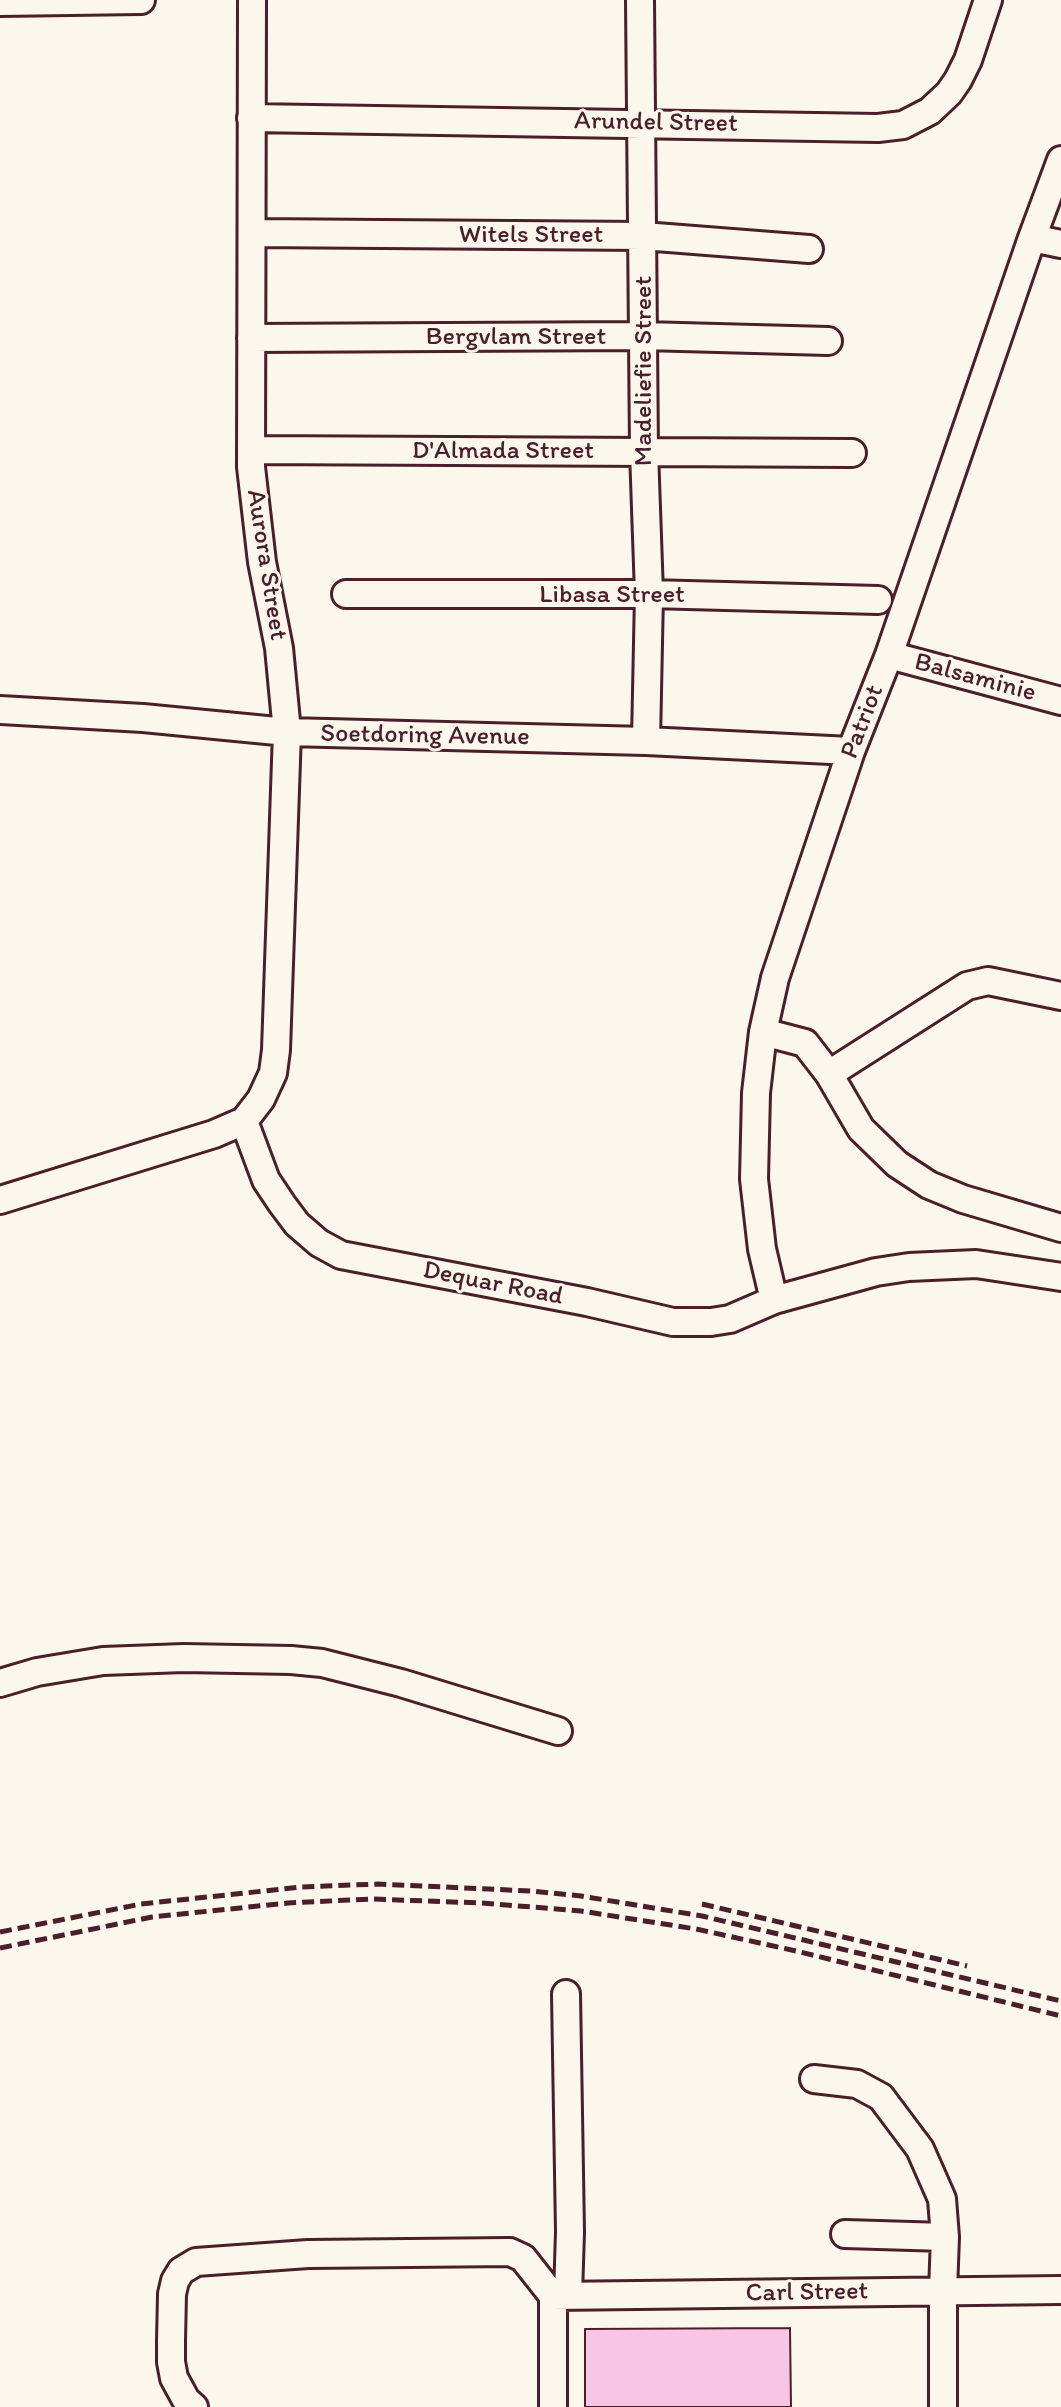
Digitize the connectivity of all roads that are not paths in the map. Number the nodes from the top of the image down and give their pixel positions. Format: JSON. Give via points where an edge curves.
{"nodes":[{"id":1,"x":141,"y":0,"type":"edge"},
{"id":2,"x":252,"y":0,"type":"edge"},
{"id":3,"x":640,"y":0,"type":"edge"},
{"id":4,"x":988,"y":0,"type":"edge"},
{"id":5,"x":0,"y":2,"type":"edge"},
{"id":6,"x":251,"y":118,"type":"junction"},
{"id":7,"x":642,"y":123,"type":"junction"},
{"id":8,"x":1061,"y":160,"type":"edge"},
{"id":9,"x":253,"y":233,"type":"junction"},
{"id":10,"x":643,"y":236,"type":"junction"},
{"id":11,"x":1032,"y":238,"type":"junction"},
{"id":12,"x":1061,"y":244,"type":"edge"},
{"id":13,"x":809,"y":249,"type":"dead end"},
{"id":14,"x":644,"y":336,"type":"junction"},
{"id":15,"x":251,"y":338,"type":"junction"},
{"id":16,"x":828,"y":341,"type":"dead end"},
{"id":17,"x":251,"y":450,"type":"junction"},
{"id":18,"x":644,"y":451,"type":"junction"},
{"id":19,"x":852,"y":453,"type":"dead end"},
{"id":20,"x":346,"y":594,"type":"dead end"},
{"id":21,"x":649,"y":594,"type":"junction"},
{"id":22,"x":878,"y":600,"type":"dead end"},
{"id":23,"x":889,"y":655,"type":"junction"},
{"id":24,"x":1061,"y":701,"type":"edge"},
{"id":25,"x":0,"y":710,"type":"edge"},
{"id":26,"x":287,"y":732,"type":"junction"},
{"id":27,"x":646,"y":741,"type":"junction"},
{"id":28,"x":851,"y":751,"type":"junction"},
{"id":29,"x":1061,"y":996,"type":"edge"},
{"id":30,"x":763,"y":1032,"type":"junction"},
{"id":31,"x":829,"y":1074,"type":"junction"},
{"id":32,"x":244,"y":1121,"type":"junction"},
{"id":33,"x":0,"y":1200,"type":"edge"},
{"id":34,"x":1061,"y":1228,"type":"edge"},
{"id":35,"x":1061,"y":1277,"type":"edge"},
{"id":36,"x":774,"y":1300,"type":"junction"},
{"id":37,"x":0,"y":1683,"type":"edge"},
{"id":38,"x":558,"y":1731,"type":"dead end"},
{"id":39,"x":566,"y":1994,"type":"dead end"},
{"id":40,"x":814,"y":2079,"type":"dead end"},
{"id":41,"x":845,"y":2234,"type":"dead end"},
{"id":42,"x":945,"y":2237,"type":"junction"},
{"id":43,"x":1061,"y":2290,"type":"edge"},
{"id":44,"x":943,"y":2291,"type":"junction"},
{"id":45,"x":561,"y":2296,"type":"junction"},
{"id":46,"x":194,"y":2407,"type":"edge"},
{"id":47,"x":553,"y":2407,"type":"edge"},
{"id":48,"x":943,"y":2407,"type":"edge"}],
"edges":[{"from":1,"to":5,"type":"street"},
{"from":2,"to":6,"type":"street","name":"Aurora Street"},
{"from":3,"to":7,"type":"street","name":"Madeliefie Street"},
{"from":4,"to":7,"type":"street","name":"Arundel Street","via":[[958,80],[930,111],[903,125]]},
{"from":6,"to":7,"type":"street","name":"Arundel Street"},
{"from":6,"to":9,"type":"street","name":"Aurora Street"},
{"from":7,"to":10,"type":"street","name":"Madeliefie Street"},
{"from":8,"to":11,"type":"street","name":"Patriot"},
{"from":9,"to":10,"type":"street","name":"Witels Street"},
{"from":9,"to":15,"type":"street","name":"Aurora Street"},
{"from":10,"to":13,"type":"street","name":"Witels Street"},
{"from":10,"to":14,"type":"street","name":"Madeliefie Street"},
{"from":11,"to":12,"type":"street"},
{"from":11,"to":23,"type":"street","name":"Patriot"},
{"from":14,"to":15,"type":"street","name":"Bergvlam Street"},
{"from":14,"to":16,"type":"street","name":"Bergvlam Street"},
{"from":14,"to":18,"type":"street","name":"Madeliefie Street"},
{"from":15,"to":17,"type":"street","name":"Aurora Street"},
{"from":17,"to":18,"type":"street","name":"D'Almada Street"},
{"from":17,"to":26,"type":"street","name":"Aurora Street"},
{"from":18,"to":19,"type":"street","name":"D'Almada Street"},
{"from":18,"to":21,"type":"street","name":"Madeliefie Street"},
{"from":20,"to":21,"type":"street","name":"Libasa Street"},
{"from":21,"to":22,"type":"street","name":"Libasa Street"},
{"from":21,"to":27,"type":"street","name":"Madeliefie Street"},
{"from":23,"to":24,"type":"street","name":"Balsaminie"},
{"from":23,"to":28,"type":"street","name":"Patriot"},
{"from":25,"to":26,"type":"street","name":"Soetdoring Avenue"},
{"from":26,"to":27,"type":"street","name":"Soetdoring Avenue"},
{"from":26,"to":32,"type":"street","name":"Aurora Street","via":[[276,1050],[269,1084]]},
{"from":27,"to":28,"type":"street","name":"Soetdoring Avenue"},
{"from":28,"to":30,"type":"street","name":"Patriot","via":[[775,978]]},
{"from":29,"to":31,"type":"street","via":[[988,981],[967,986]]},
{"from":30,"to":31,"type":"street","via":[[805,1043]]},
{"from":30,"to":36,"type":"street","name":"Patriot","via":[[754,1179]]},
{"from":31,"to":34,"type":"street","via":[[861,1129],[897,1164],[963,1199]]},
{"from":32,"to":33,"type":"street"},
{"from":32,"to":36,"type":"street","name":"Dequar Road","via":[[266,1180],[282,1204],[297,1224],[341,1255],[673,1322],[730,1319]]},
{"from":35,"to":36,"type":"street","name":"Dequar Road","via":[[976,1264],[909,1267]]},
{"from":37,"to":38,"type":"street","via":[[103,1661],[291,1660],[369,1674]]},
{"from":39,"to":45,"type":"street","via":[[570,2232]]},
{"from":40,"to":42,"type":"street","via":[[857,2084],[881,2097],[920,2149],[942,2199]]},
{"from":41,"to":42,"type":"street"},
{"from":42,"to":44,"type":"street"},
{"from":43,"to":44,"type":"street","name":"Carl Street"},
{"from":44,"to":45,"type":"street","name":"Carl Street"},
{"from":44,"to":48,"type":"street"},
{"from":45,"to":46,"type":"street","via":[[510,2252],[308,2254],[196,2262],[175,2281],[171,2341],[174,2378]]},
{"from":45,"to":47,"type":"street"}]}
